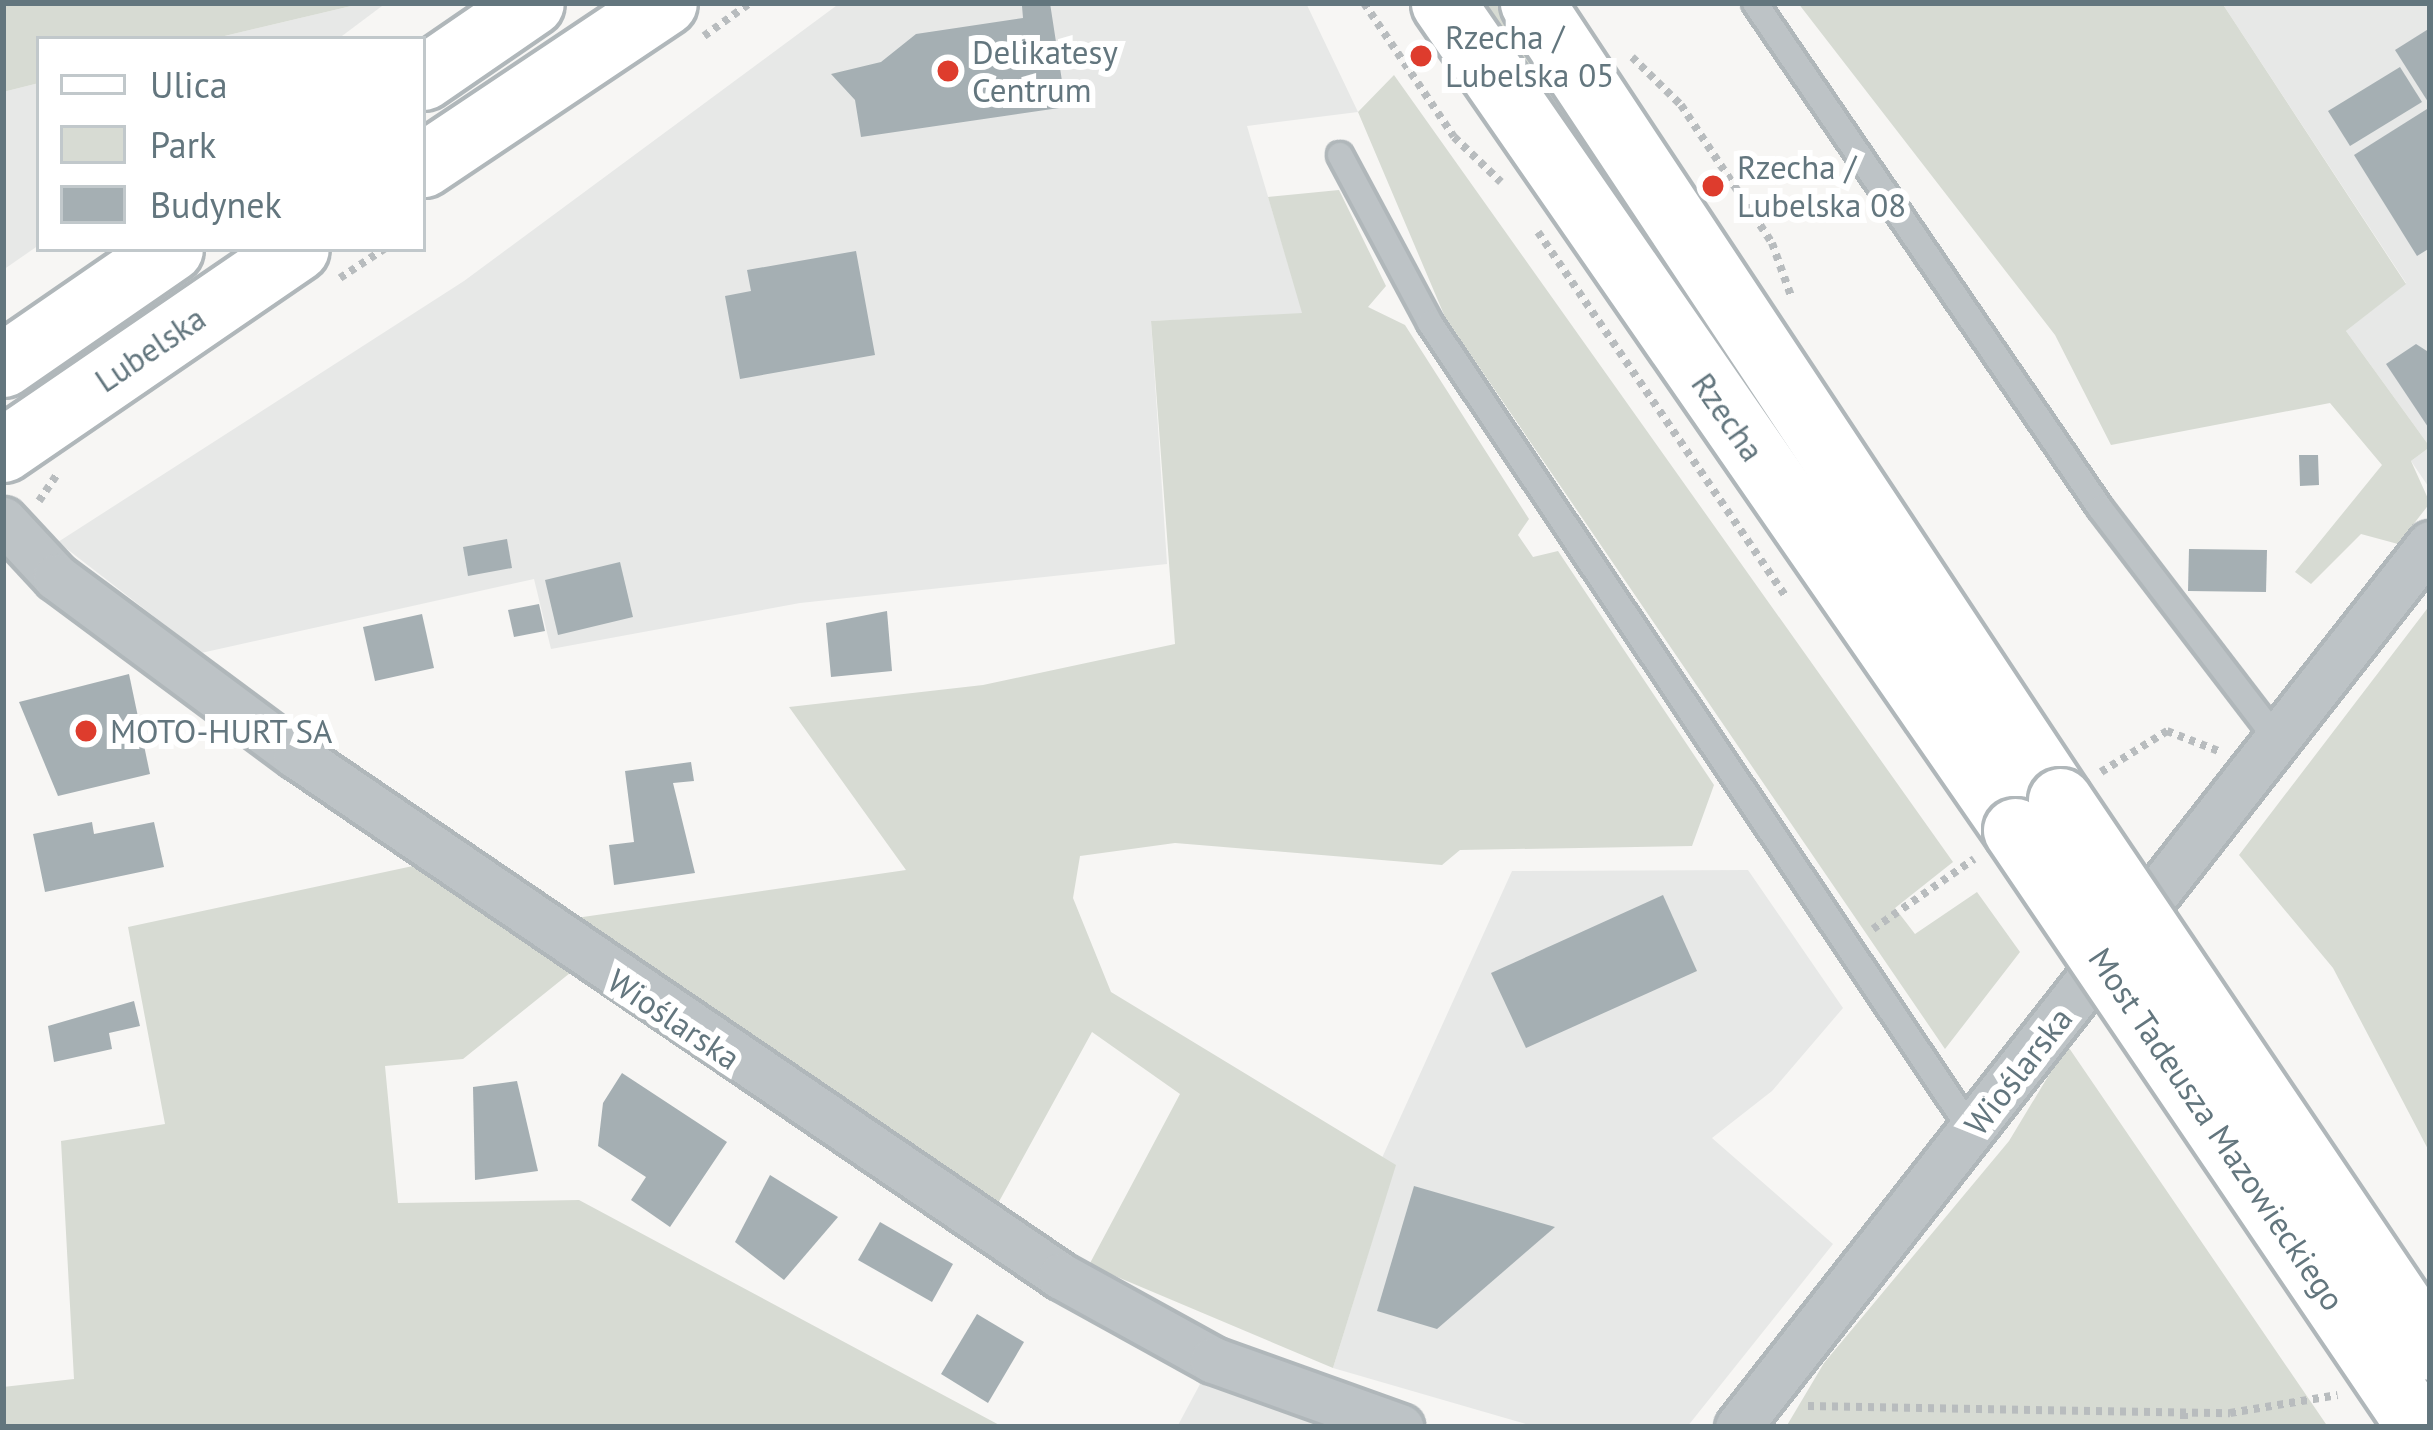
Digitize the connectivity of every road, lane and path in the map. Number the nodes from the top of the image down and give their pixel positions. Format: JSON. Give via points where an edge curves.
{"nodes":[{"id":1,"x":532,"y":3,"type":"edge"},
{"id":2,"x":665,"y":3,"type":"edge"},
{"id":3,"x":750,"y":3,"type":"edge"},
{"id":4,"x":1364,"y":3,"type":"edge"},
{"id":5,"x":1443,"y":3,"type":"edge"},
{"id":6,"x":1532,"y":3,"type":"edge"},
{"id":7,"x":1755,"y":3,"type":"edge"},
{"id":8,"x":740,"y":12,"type":"dead end"},
{"id":9,"x":1621,"y":46,"type":"dead end"},
{"id":10,"x":426,"y":76,"type":"edge"},
{"id":11,"x":1340,"y":155,"type":"dead end"},
{"id":12,"x":426,"y":163,"type":"edge"},
{"id":13,"x":1513,"y":194,"type":"dead end"},
{"id":14,"x":1535,"y":223,"type":"dead end"},
{"id":15,"x":1542,"y":251,"type":"dead end"},
{"id":16,"x":167,"y":252,"type":"edge"},
{"id":17,"x":294,"y":252,"type":"edge"},
{"id":18,"x":1795,"y":308,"type":"dead end"},
{"id":19,"x":3,"y":364,"type":"edge"},
{"id":20,"x":3,"y":450,"type":"edge"},
{"id":21,"x":3,"y":520,"type":"edge"},
{"id":22,"x":2430,"y":544,"type":"edge"},
{"id":23,"x":2265,"y":752,"type":"junction"},
{"id":24,"x":2037,"y":815,"type":"junction"},
{"id":25,"x":1906,"y":908,"type":"dead end"},
{"id":26,"x":1971,"y":1130,"type":"junction"},
{"id":27,"x":2430,"y":1348,"type":"edge"},
{"id":28,"x":2355,"y":1390,"type":"dead end"},
{"id":29,"x":2184,"y":1413,"type":"junction"},
{"id":30,"x":1745,"y":1418,"type":"edge"},
{"id":31,"x":1400,"y":1427,"type":"edge"},
{"id":32,"x":2184,"y":1427,"type":"edge"},
{"id":33,"x":2419,"y":1427,"type":"edge"}],
"edges":[{"from":1,"to":10,"type":"main road"},
{"from":2,"to":12,"type":"main road"},
{"from":3,"to":8,"type":"path"},
{"from":4,"to":13,"type":"path","via":[[1454,137]]},
{"from":5,"to":24,"type":"main road","name":"Rzecha"},
{"from":6,"to":24,"type":"main road","name":"Rzecha"},
{"from":7,"to":23,"type":"lane"},
{"from":9,"to":18,"type":"path","via":[[1682,105],[1772,243]]},
{"from":11,"to":26,"type":"lane","via":[[1430,323]]},
{"from":14,"to":15,"type":"path"},
{"from":16,"to":19,"type":"main road"},
{"from":17,"to":20,"type":"main road","name":"Lubelska"},
{"from":21,"to":31,"type":"street","name":"Wioślarska","via":[[56,577],[296,755],[1060,1276],[1213,1360]]},
{"from":22,"to":23,"type":"street","name":"Wioślarska"},
{"from":23,"to":24,"type":"path","via":[[2167,731]]},
{"from":23,"to":26,"type":"street","name":"Wioślarska"},
{"from":24,"to":25,"type":"path"},
{"from":24,"to":27,"type":"main road","name":"Most Tadeusza Mazowieckiego","bridge":true},
{"from":24,"to":33,"type":"main road","name":"Most Tadeusza Mazowieckiego","bridge":true},
{"from":26,"to":30,"type":"street","name":"Wioślarska"},
{"from":28,"to":29,"type":"path"},
{"from":29,"to":30,"type":"path"},
{"from":29,"to":32,"type":"path"}]}
